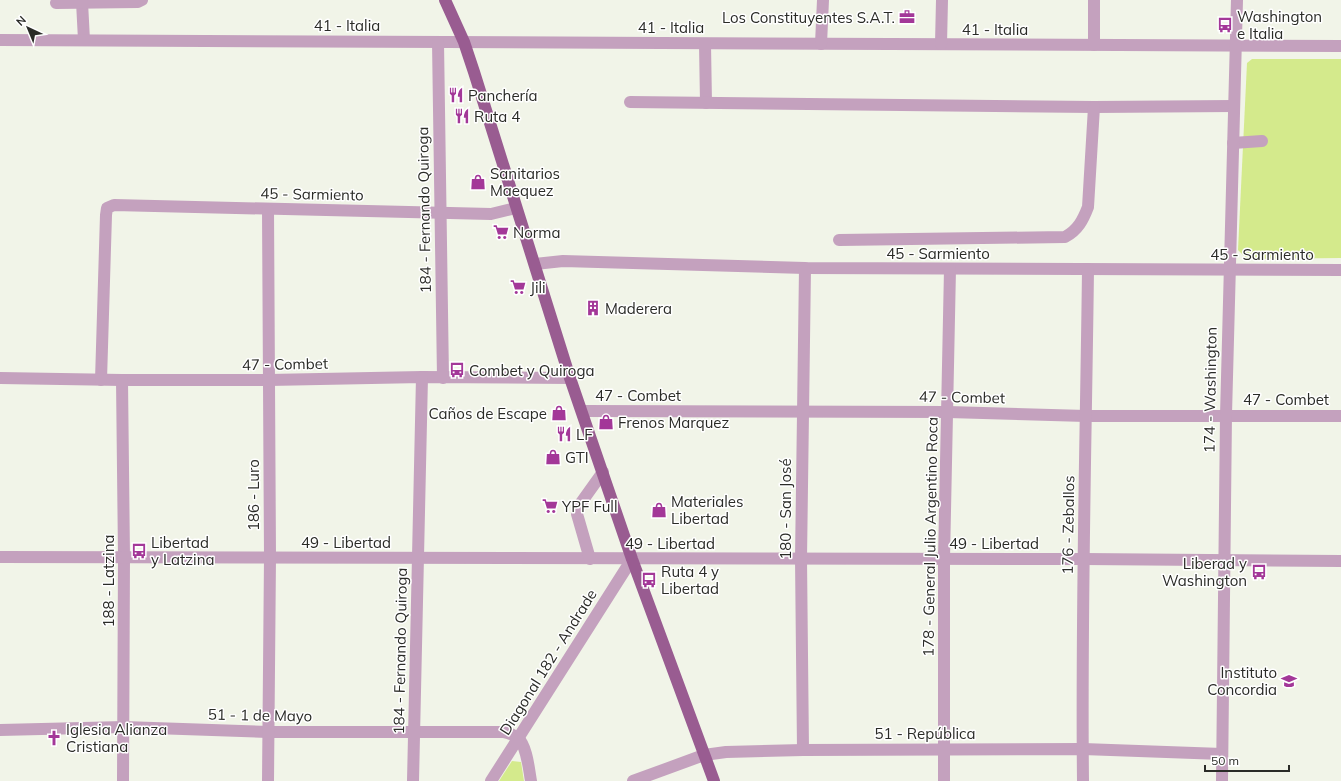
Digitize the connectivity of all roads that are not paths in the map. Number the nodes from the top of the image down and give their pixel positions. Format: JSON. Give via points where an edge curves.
{"nodes":[{"id":1,"x":142,"y":0,"type":"edge"},
{"id":2,"x":445,"y":0,"type":"edge"},
{"id":3,"x":823,"y":0,"type":"edge"},
{"id":4,"x":942,"y":0,"type":"edge"},
{"id":5,"x":1094,"y":0,"type":"edge"},
{"id":6,"x":1237,"y":0,"type":"edge"},
{"id":7,"x":82,"y":2,"type":"junction"},
{"id":8,"x":56,"y":3,"type":"dead end"},
{"id":9,"x":0,"y":40,"type":"edge"},
{"id":10,"x":84,"y":40,"type":"junction"},
{"id":11,"x":438,"y":42,"type":"junction"},
{"id":12,"x":464,"y":42,"type":"junction"},
{"id":13,"x":705,"y":44,"type":"junction"},
{"id":14,"x":821,"y":44,"type":"junction"},
{"id":15,"x":941,"y":44,"type":"junction"},
{"id":16,"x":1094,"y":45,"type":"junction"},
{"id":17,"x":1236,"y":46,"type":"junction"},
{"id":18,"x":1341,"y":46,"type":"edge"},
{"id":19,"x":630,"y":102,"type":"dead end"},
{"id":20,"x":706,"y":103,"type":"junction"},
{"id":21,"x":1094,"y":106,"type":"junction"},
{"id":22,"x":1234,"y":106,"type":"junction"},
{"id":23,"x":1262,"y":141,"type":"dead end"},
{"id":24,"x":1233,"y":143,"type":"junction"},
{"id":25,"x":516,"y":208,"type":"junction"},
{"id":26,"x":268,"y":210,"type":"junction"},
{"id":27,"x":441,"y":213,"type":"junction"},
{"id":28,"x":840,"y":240,"type":"dead end"},
{"id":29,"x":535,"y":264,"type":"junction"},
{"id":30,"x":805,"y":268,"type":"junction"},
{"id":31,"x":950,"y":269,"type":"junction"},
{"id":32,"x":1088,"y":269,"type":"junction"},
{"id":33,"x":1229,"y":269,"type":"junction"},
{"id":34,"x":1341,"y":270,"type":"edge"},
{"id":35,"x":0,"y":378,"type":"edge"},
{"id":36,"x":422,"y":378,"type":"junction"},
{"id":37,"x":443,"y":378,"type":"junction"},
{"id":38,"x":570,"y":378,"type":"junction"},
{"id":39,"x":101,"y":380,"type":"junction"},
{"id":40,"x":122,"y":380,"type":"junction"},
{"id":41,"x":269,"y":380,"type":"junction"},
{"id":42,"x":583,"y":411,"type":"junction"},
{"id":43,"x":802,"y":412,"type":"junction"},
{"id":44,"x":948,"y":412,"type":"junction"},
{"id":45,"x":1226,"y":415,"type":"junction"},
{"id":46,"x":1086,"y":416,"type":"junction"},
{"id":47,"x":1341,"y":416,"type":"edge"},
{"id":48,"x":603,"y":472,"type":"junction"},
{"id":49,"x":0,"y":557,"type":"edge"},
{"id":50,"x":124,"y":557,"type":"junction"},
{"id":51,"x":270,"y":557,"type":"junction"},
{"id":52,"x":418,"y":558,"type":"junction"},
{"id":53,"x":590,"y":559,"type":"junction"},
{"id":54,"x":632,"y":559,"type":"junction"},
{"id":55,"x":801,"y":559,"type":"junction"},
{"id":56,"x":944,"y":560,"type":"junction"},
{"id":57,"x":1083,"y":560,"type":"junction"},
{"id":58,"x":1224,"y":561,"type":"junction"},
{"id":59,"x":1341,"y":561,"type":"edge"},
{"id":60,"x":124,"y":727,"type":"junction"},
{"id":61,"x":0,"y":730,"type":"edge"},
{"id":62,"x":414,"y":731,"type":"junction"},
{"id":63,"x":268,"y":732,"type":"junction"},
{"id":64,"x":518,"y":738,"type":"junction"},
{"id":65,"x":944,"y":749,"type":"junction"},
{"id":66,"x":803,"y":750,"type":"junction"},
{"id":67,"x":1082,"y":750,"type":"junction"},
{"id":68,"x":1222,"y":754,"type":"junction"},
{"id":69,"x":704,"y":755,"type":"junction"},
{"id":70,"x":123,"y":781,"type":"edge"},
{"id":71,"x":268,"y":781,"type":"edge"},
{"id":72,"x":413,"y":781,"type":"edge"},
{"id":73,"x":491,"y":781,"type":"edge"},
{"id":74,"x":531,"y":781,"type":"edge"},
{"id":75,"x":633,"y":781,"type":"edge"},
{"id":76,"x":714,"y":781,"type":"edge"},
{"id":77,"x":944,"y":781,"type":"edge"},
{"id":78,"x":1083,"y":781,"type":"edge"},
{"id":79,"x":1222,"y":781,"type":"edge"}],
"edges":[{"from":1,"to":7,"type":"street"},
{"from":2,"to":12,"type":"main road"},
{"from":3,"to":14,"type":"street"},
{"from":4,"to":15,"type":"street"},
{"from":5,"to":16,"type":"street"},
{"from":6,"to":17,"type":"street","name":"174 - Washington"},
{"from":7,"to":8,"type":"street"},
{"from":7,"to":10,"type":"street"},
{"from":9,"to":10,"type":"street","name":"41 - Italia"},
{"from":10,"to":11,"type":"street","name":"41 - Italia"},
{"from":11,"to":12,"type":"street","name":"41 - Italia"},
{"from":11,"to":27,"type":"street","name":"184 - Fernando Quiroga"},
{"from":12,"to":13,"type":"street","name":"41 - Italia"},
{"from":12,"to":25,"type":"main road"},
{"from":13,"to":14,"type":"street","name":"41 - Italia"},
{"from":13,"to":20,"type":"street"},
{"from":14,"to":15,"type":"street","name":"41 - Italia"},
{"from":15,"to":16,"type":"street","name":"41 - Italia"},
{"from":16,"to":17,"type":"street","name":"41 - Italia"},
{"from":17,"to":18,"type":"street","name":"41 - Italia"},
{"from":17,"to":22,"type":"street","name":"174 - Washington"},
{"from":19,"to":20,"type":"street"},
{"from":20,"to":21,"type":"street"},
{"from":21,"to":22,"type":"street"},
{"from":21,"to":28,"type":"street","via":[[1088,207],[1084,219],[1072,234],[1065,237]]},
{"from":22,"to":24,"type":"street","name":"174 - Washington"},
{"from":23,"to":24,"type":"street"},
{"from":24,"to":33,"type":"street","name":"174 - Washington"},
{"from":25,"to":27,"type":"street","name":"45 - Sarmiento","via":[[491,214]]},
{"from":25,"to":29,"type":"main road"},
{"from":26,"to":27,"type":"street","name":"45 - Sarmiento"},
{"from":26,"to":39,"type":"street","name":"45 - Sarmiento","via":[[114,205],[107,208]]},
{"from":26,"to":41,"type":"street","name":"186 - Luro"},
{"from":27,"to":37,"type":"street","name":"184 - Fernando Quiroga"},
{"from":29,"to":30,"type":"street","name":"45 - Sarmiento","via":[[563,261]]},
{"from":29,"to":38,"type":"main road"},
{"from":30,"to":31,"type":"street","name":"45 - Sarmiento"},
{"from":30,"to":43,"type":"street","name":"180 - San José"},
{"from":31,"to":32,"type":"street","name":"45 - Sarmiento"},
{"from":31,"to":44,"type":"street","name":"178 - General Julio Argentino Roca"},
{"from":32,"to":33,"type":"street","name":"45 - Sarmiento"},
{"from":32,"to":46,"type":"street","name":"176 - Zeballos"},
{"from":33,"to":34,"type":"street","name":"45 - Sarmiento"},
{"from":33,"to":45,"type":"street","name":"174 - Washington"},
{"from":35,"to":39,"type":"street","name":"47 - Combet"},
{"from":36,"to":37,"type":"street","name":"47 - Combet"},
{"from":36,"to":41,"type":"street","name":"47 - Combet"},
{"from":36,"to":52,"type":"street","name":"184 - Fernando Quiroga"},
{"from":37,"to":38,"type":"street","name":"47 - Combet"},
{"from":38,"to":42,"type":"main road"},
{"from":39,"to":40,"type":"street","name":"47 - Combet"},
{"from":40,"to":41,"type":"street","name":"47 - Combet"},
{"from":40,"to":50,"type":"street","name":"188 - Latzina"},
{"from":41,"to":51,"type":"street","name":"186 - Luro"},
{"from":42,"to":43,"type":"street","name":"47 - Combet"},
{"from":42,"to":48,"type":"main road"},
{"from":43,"to":44,"type":"street","name":"47 - Combet"},
{"from":43,"to":55,"type":"street","name":"180 - San José"},
{"from":44,"to":46,"type":"street","name":"47 - Combet"},
{"from":44,"to":56,"type":"street","name":"178 - General Julio Argentino Roca"},
{"from":45,"to":46,"type":"street","name":"47 - Combet"},
{"from":45,"to":47,"type":"street","name":"47 - Combet"},
{"from":45,"to":58,"type":"street","name":"174 - Washington"},
{"from":46,"to":57,"type":"street","name":"176 - Zeballos"},
{"from":48,"to":53,"type":"street","via":[[578,507],[577,514]]},
{"from":48,"to":54,"type":"main road"},
{"from":49,"to":50,"type":"street","name":"49 - Libertad"},
{"from":50,"to":51,"type":"street","name":"49 - Libertad"},
{"from":50,"to":60,"type":"street","name":"188 - Latzina"},
{"from":51,"to":52,"type":"street","name":"49 - Libertad"},
{"from":51,"to":63,"type":"street","name":"186 - Luro"},
{"from":52,"to":53,"type":"street","name":"49 - Libertad"},
{"from":52,"to":62,"type":"street","name":"184 - Fernando Quiroga"},
{"from":53,"to":54,"type":"street","name":"49 - Libertad"},
{"from":54,"to":55,"type":"street","name":"49 - Libertad"},
{"from":54,"to":64,"type":"street","name":"Diagonal 182 - Andrade"},
{"from":54,"to":69,"type":"main road"},
{"from":55,"to":56,"type":"street","name":"49 - Libertad"},
{"from":55,"to":66,"type":"street","name":"180 - San José"},
{"from":56,"to":57,"type":"street","name":"49 - Libertad"},
{"from":56,"to":65,"type":"street","name":"178 - General Julio Argentino Roca"},
{"from":57,"to":58,"type":"street","name":"49 - Libertad"},
{"from":57,"to":67,"type":"street","name":"176 - Zeballos"},
{"from":58,"to":59,"type":"street","name":"49 - Libertad"},
{"from":58,"to":68,"type":"street","name":"174 - Washington"},
{"from":60,"to":61,"type":"street","name":"51 - 1 de Mayo"},
{"from":60,"to":63,"type":"street","name":"51 - 1 de Mayo"},
{"from":60,"to":70,"type":"street","name":"188 - Latzina"},
{"from":62,"to":63,"type":"street","name":"51 - 1 de Mayo"},
{"from":62,"to":64,"type":"street","name":"51 - 1 de Mayo","via":[[504,732]]},
{"from":62,"to":72,"type":"street","name":"184 - Fernando Quiroga"},
{"from":63,"to":71,"type":"street","name":"186 - Luro"},
{"from":64,"to":73,"type":"street","name":"Diagonal 182 - Andrade"},
{"from":64,"to":74,"type":"street","via":[[523,744]]},
{"from":65,"to":66,"type":"street","name":"51 - República"},
{"from":65,"to":67,"type":"street","name":"51 - República"},
{"from":65,"to":77,"type":"street","name":"178 - General Julio Argentino Roca"},
{"from":66,"to":69,"type":"street","name":"51 - República"},
{"from":67,"to":68,"type":"street","name":"51 - República"},
{"from":67,"to":78,"type":"street","name":"176 - Zeballos"},
{"from":68,"to":79,"type":"street","name":"174 - Washington"},
{"from":69,"to":75,"type":"street","name":"51 - República"},
{"from":69,"to":76,"type":"main road"}]}
